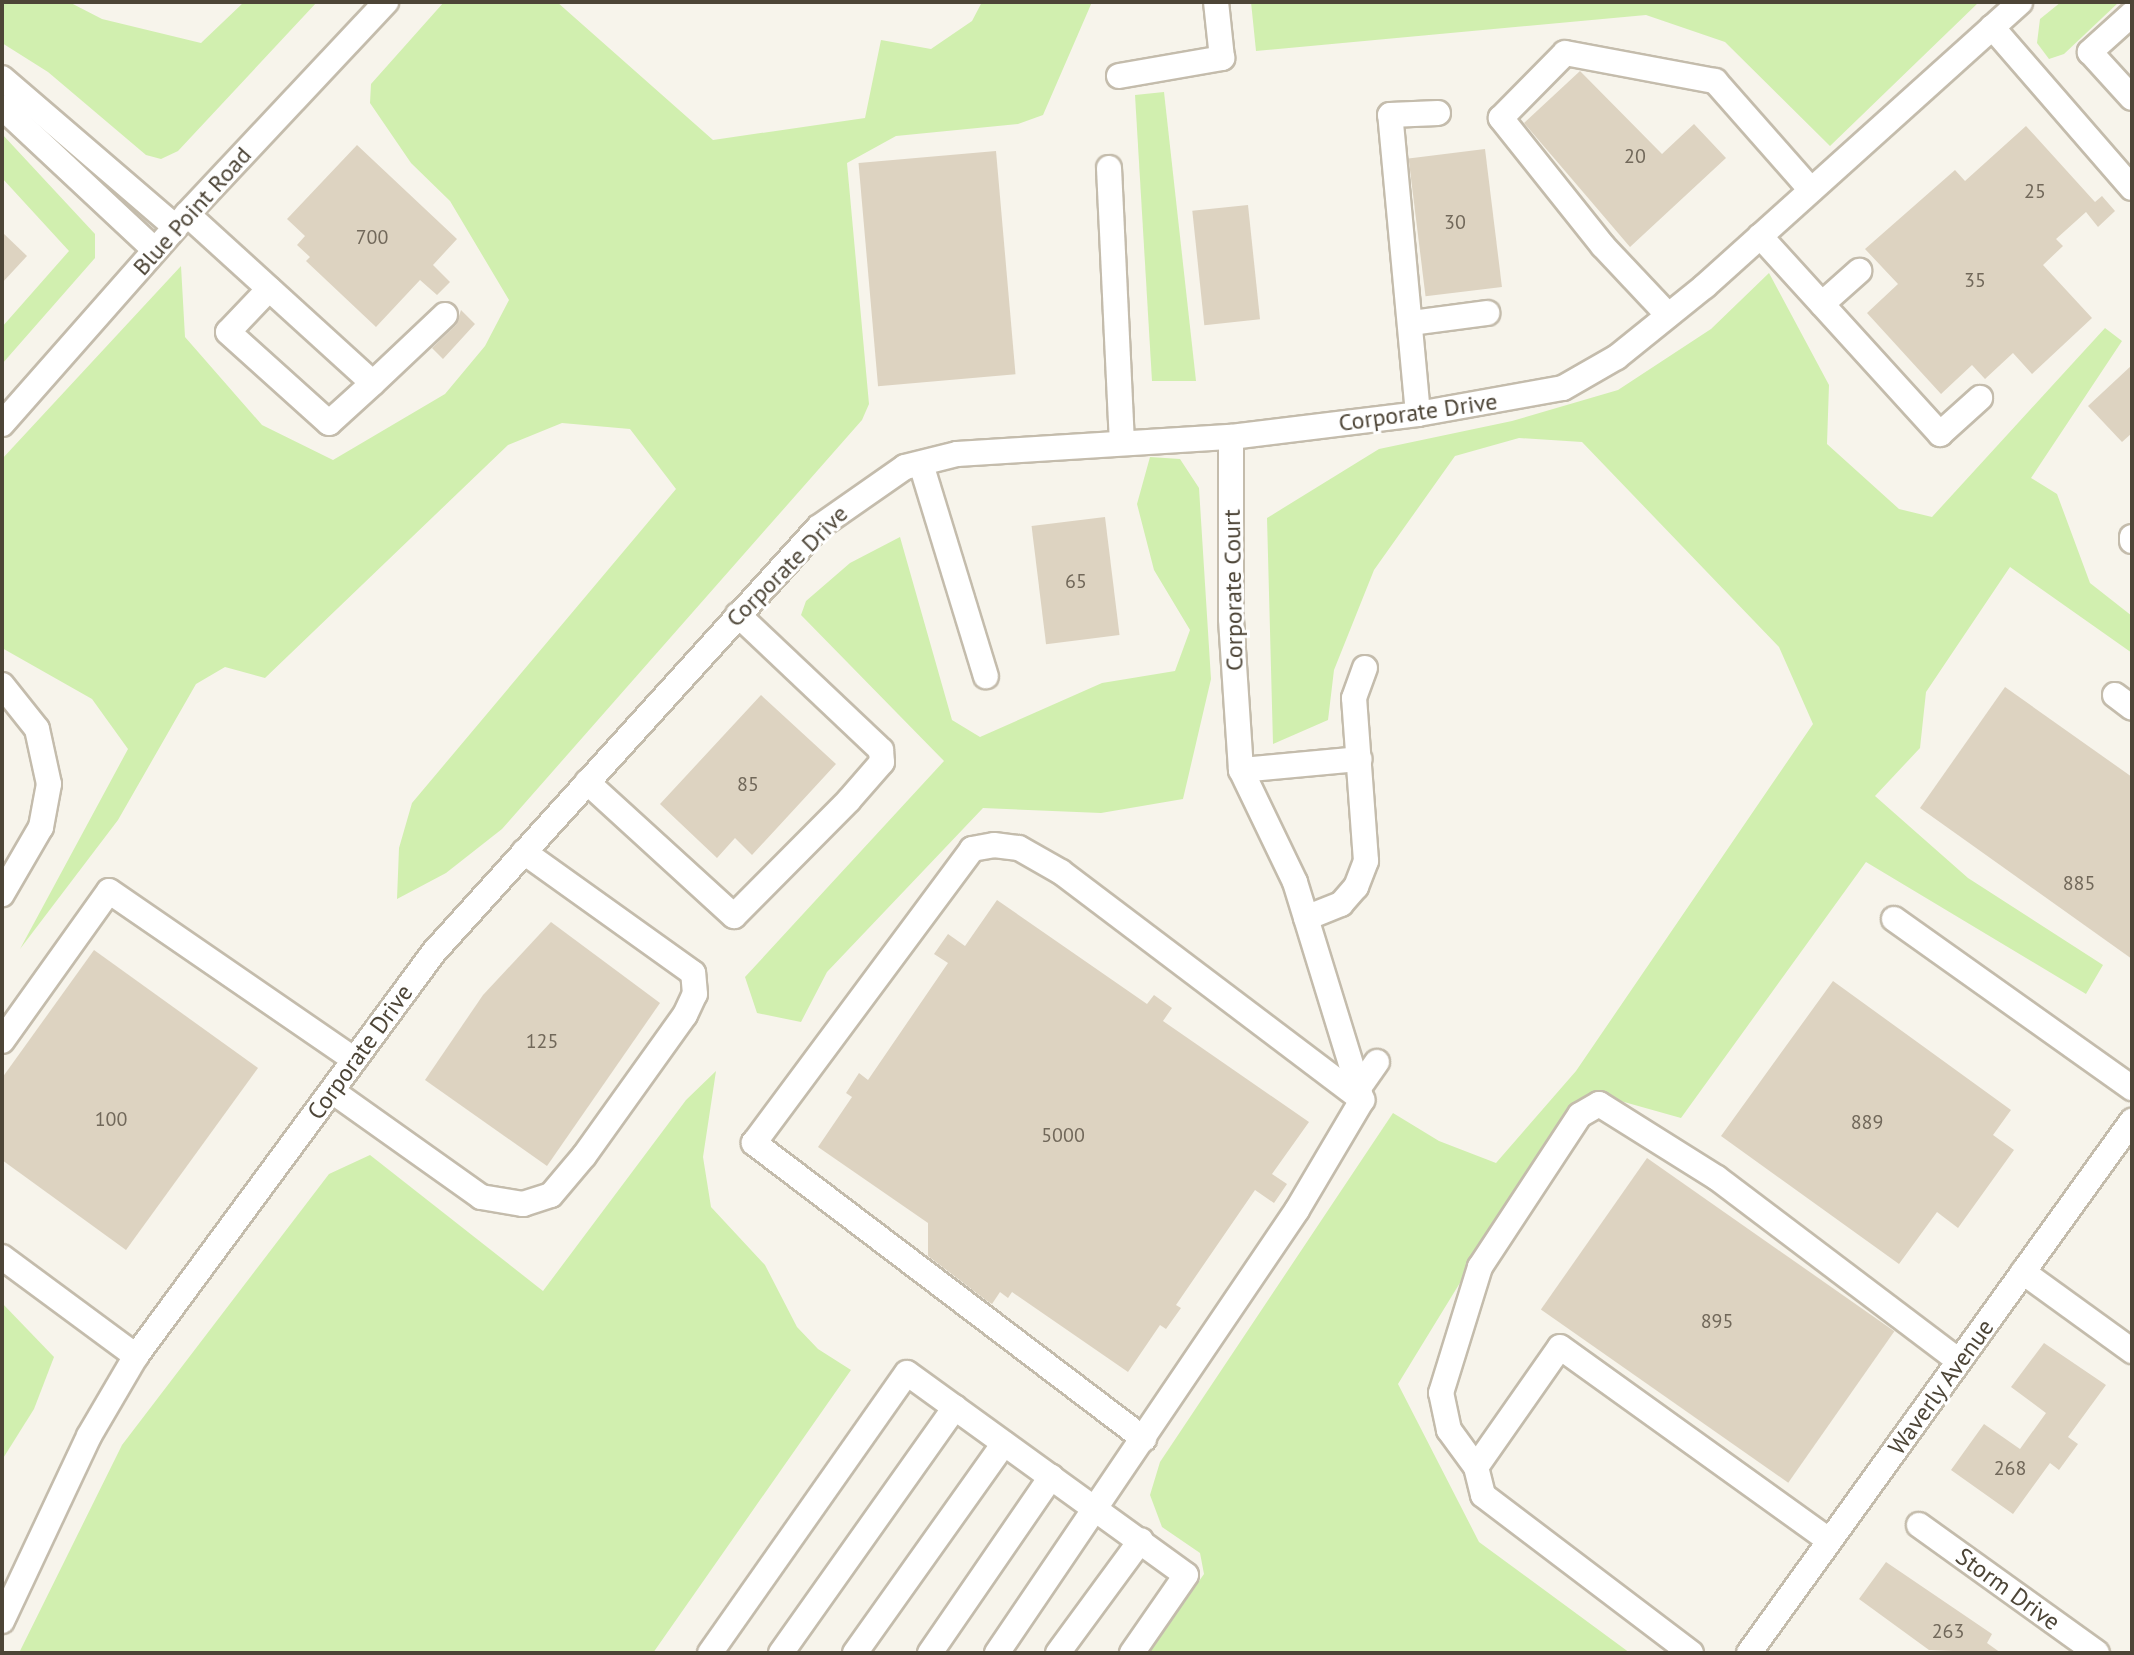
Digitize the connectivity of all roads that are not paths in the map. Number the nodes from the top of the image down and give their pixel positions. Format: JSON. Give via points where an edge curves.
{"nodes":[{"id":1,"x":386,"y":2,"type":"edge"},
{"id":2,"x":1216,"y":2,"type":"edge"},
{"id":3,"x":2020,"y":2,"type":"edge"},
{"id":4,"x":2132,"y":14,"type":"edge"},
{"id":5,"x":1992,"y":27,"type":"junction"},
{"id":6,"x":1119,"y":76,"type":"dead end"},
{"id":7,"x":2,"y":78,"type":"edge"},
{"id":8,"x":2132,"y":98,"type":"edge"},
{"id":9,"x":2,"y":107,"type":"edge"},
{"id":10,"x":1438,"y":113,"type":"dead end"},
{"id":11,"x":1109,"y":168,"type":"dead end"},
{"id":12,"x":2132,"y":188,"type":"edge"},
{"id":13,"x":1811,"y":190,"type":"junction"},
{"id":14,"x":181,"y":221,"type":"junction"},
{"id":15,"x":1760,"y":236,"type":"junction"},
{"id":16,"x":155,"y":250,"type":"junction"},
{"id":17,"x":1859,"y":271,"type":"dead end"},
{"id":18,"x":269,"y":289,"type":"junction"},
{"id":19,"x":1822,"y":304,"type":"junction"},
{"id":20,"x":1487,"y":313,"type":"dead end"},
{"id":21,"x":445,"y":315,"type":"dead end"},
{"id":22,"x":1668,"y":315,"type":"junction"},
{"id":23,"x":1411,"y":323,"type":"junction"},
{"id":24,"x":373,"y":383,"type":"junction"},
{"id":25,"x":1980,"y":398,"type":"dead end"},
{"id":26,"x":1418,"y":414,"type":"junction"},
{"id":27,"x":2,"y":424,"type":"edge"},
{"id":28,"x":1231,"y":437,"type":"junction"},
{"id":29,"x":1122,"y":440,"type":"junction"},
{"id":30,"x":921,"y":464,"type":"junction"},
{"id":31,"x":738,"y":615,"type":"junction"},
{"id":32,"x":1365,"y":668,"type":"dead end"},
{"id":33,"x":986,"y":676,"type":"dead end"},
{"id":34,"x":2,"y":685,"type":"edge"},
{"id":35,"x":1359,"y":759,"type":"junction"},
{"id":36,"x":1241,"y":770,"type":"junction"},
{"id":37,"x":587,"y":782,"type":"junction"},
{"id":38,"x":524,"y":852,"type":"junction"},
{"id":39,"x":2,"y":894,"type":"edge"},
{"id":40,"x":1306,"y":918,"type":"junction"},
{"id":41,"x":1894,"y":919,"type":"dead end"},
{"id":42,"x":1351,"y":1004,"type":"dead end"},
{"id":43,"x":1337,"y":1024,"type":"junction"},
{"id":44,"x":2,"y":1041,"type":"edge"},
{"id":45,"x":355,"y":1060,"type":"junction"},
{"id":46,"x":1377,"y":1062,"type":"dead end"},
{"id":47,"x":2132,"y":1088,"type":"edge"},
{"id":48,"x":332,"y":1091,"type":"junction"},
{"id":49,"x":1360,"y":1094,"type":"junction"},
{"id":50,"x":2132,"y":1121,"type":"edge"},
{"id":51,"x":2,"y":1257,"type":"edge"},
{"id":52,"x":2023,"y":1272,"type":"junction"},
{"id":53,"x":2132,"y":1351,"type":"edge"},
{"id":54,"x":136,"y":1356,"type":"junction"},
{"id":55,"x":1959,"y":1361,"type":"junction"},
{"id":56,"x":955,"y":1407,"type":"junction"},
{"id":57,"x":1144,"y":1439,"type":"junction"},
{"id":58,"x":1004,"y":1443,"type":"junction"},
{"id":59,"x":1476,"y":1467,"type":"junction"},
{"id":60,"x":1051,"y":1477,"type":"junction"},
{"id":61,"x":1096,"y":1510,"type":"junction"},
{"id":62,"x":1919,"y":1525,"type":"dead end"},
{"id":63,"x":1141,"y":1540,"type":"junction"},
{"id":64,"x":1830,"y":1541,"type":"junction"},
{"id":65,"x":2,"y":1621,"type":"edge"},
{"id":66,"x":710,"y":1653,"type":"edge"},
{"id":67,"x":781,"y":1653,"type":"edge"},
{"id":68,"x":855,"y":1653,"type":"edge"},
{"id":69,"x":930,"y":1653,"type":"edge"},
{"id":70,"x":997,"y":1653,"type":"edge"},
{"id":71,"x":1058,"y":1653,"type":"edge"},
{"id":72,"x":1132,"y":1653,"type":"edge"},
{"id":73,"x":1691,"y":1653,"type":"edge"},
{"id":74,"x":1749,"y":1653,"type":"edge"},
{"id":75,"x":2097,"y":1653,"type":"edge"}],
"edges":[{"from":1,"to":14,"type":"street","name":"Blue Point Road"},
{"from":2,"to":6,"type":"street","via":[[1222,58]]},
{"from":3,"to":5,"type":"street","name":"Corporate Drive"},
{"from":4,"to":8,"type":"street","via":[[2090,52]]},
{"from":5,"to":12,"type":"street"},
{"from":5,"to":13,"type":"street","name":"Corporate Drive"},
{"from":7,"to":14,"type":"street"},
{"from":9,"to":16,"type":"street"},
{"from":10,"to":23,"type":"street","via":[[1390,115]]},
{"from":11,"to":29,"type":"street"},
{"from":13,"to":15,"type":"street","name":"Corporate Drive"},
{"from":13,"to":22,"type":"street","via":[[1715,81],[1565,53],[1501,118],[1603,246]]},
{"from":14,"to":16,"type":"street","name":"Blue Point Road"},
{"from":14,"to":18,"type":"street"},
{"from":15,"to":19,"type":"street"},
{"from":15,"to":22,"type":"street","name":"Corporate Drive"},
{"from":16,"to":27,"type":"street","name":"Blue Point Road"},
{"from":17,"to":19,"type":"street"},
{"from":18,"to":24,"type":"street"},
{"from":18,"to":24,"type":"street","via":[[228,332],[329,423]]},
{"from":19,"to":25,"type":"street","via":[[1940,434]]},
{"from":20,"to":23,"type":"street"},
{"from":21,"to":24,"type":"street"},
{"from":22,"to":26,"type":"street","name":"Corporate Drive","via":[[1617,357],[1563,388]]},
{"from":23,"to":26,"type":"street"},
{"from":26,"to":28,"type":"street","name":"Corporate Drive"},
{"from":28,"to":29,"type":"street","name":"Corporate Drive"},
{"from":28,"to":36,"type":"street","name":"Corporate Court"},
{"from":29,"to":30,"type":"street","name":"Corporate Drive","via":[[957,454]]},
{"from":30,"to":31,"type":"street","name":"Corporate Drive","via":[[861,493],[819,527]]},
{"from":30,"to":33,"type":"street"},
{"from":31,"to":37,"type":"street","name":"Corporate Drive"},
{"from":31,"to":37,"type":"street","via":[[881,750],[882,762],[849,800],[734,916]]},
{"from":32,"to":35,"type":"street","via":[[1354,698]]},
{"from":34,"to":39,"type":"street","via":[[37,729],[49,784],[41,827]]},
{"from":35,"to":36,"type":"street"},
{"from":35,"to":40,"type":"street","via":[[1366,861],[1356,887],[1341,904]]},
{"from":36,"to":40,"type":"street","name":"Corporate Court","via":[[1295,882]]},
{"from":37,"to":38,"type":"street","name":"Corporate Drive"},
{"from":38,"to":45,"type":"street","name":"Corporate Drive","via":[[434,952]]},
{"from":38,"to":48,"type":"street","via":[[693,973],[695,994],[685,1015],[584,1156],[551,1195],[523,1204],[481,1197]]},
{"from":40,"to":43,"type":"street","name":"Corporate Court"},
{"from":41,"to":47,"type":"street"},
{"from":42,"to":43,"type":"street"},
{"from":43,"to":49,"type":"street","name":"Corporate Court"},
{"from":44,"to":45,"type":"street","via":[[109,891]]},
{"from":45,"to":48,"type":"street","name":"Corporate Drive"},
{"from":46,"to":49,"type":"street"},
{"from":48,"to":54,"type":"street","name":"Corporate Drive"},
{"from":49,"to":57,"type":"street","via":[[1297,1210]]},
{"from":49,"to":57,"type":"street","via":[[1061,872],[1019,848],[994,845],[972,849],[754,1143]]},
{"from":50,"to":52,"type":"street","name":"Waverly Avenue"},
{"from":51,"to":54,"type":"street"},
{"from":52,"to":53,"type":"street"},
{"from":52,"to":55,"type":"street","name":"Waverly Avenue"},
{"from":54,"to":65,"type":"street","name":"Corporate Drive","via":[[89,1436]]},
{"from":55,"to":59,"type":"street","via":[[1665,1140],[1599,1104],[1580,1115],[1480,1267],[1441,1393],[1449,1430]]},
{"from":55,"to":64,"type":"street","name":"Waverly Avenue"},
{"from":56,"to":58,"type":"street"},
{"from":56,"to":66,"type":"street","via":[[907,1373]]},
{"from":56,"to":67,"type":"street"},
{"from":57,"to":61,"type":"street"},
{"from":58,"to":60,"type":"street"},
{"from":58,"to":68,"type":"street"},
{"from":59,"to":64,"type":"street","via":[[1560,1347]]},
{"from":59,"to":73,"type":"street","via":[[1483,1495]]},
{"from":60,"to":61,"type":"street"},
{"from":60,"to":69,"type":"street"},
{"from":61,"to":63,"type":"street"},
{"from":61,"to":70,"type":"street"},
{"from":62,"to":75,"type":"street","name":"Storm Drive"},
{"from":63,"to":71,"type":"street"},
{"from":63,"to":72,"type":"street","via":[[1186,1575]]},
{"from":64,"to":74,"type":"street","name":"Waverly Avenue"}]}
